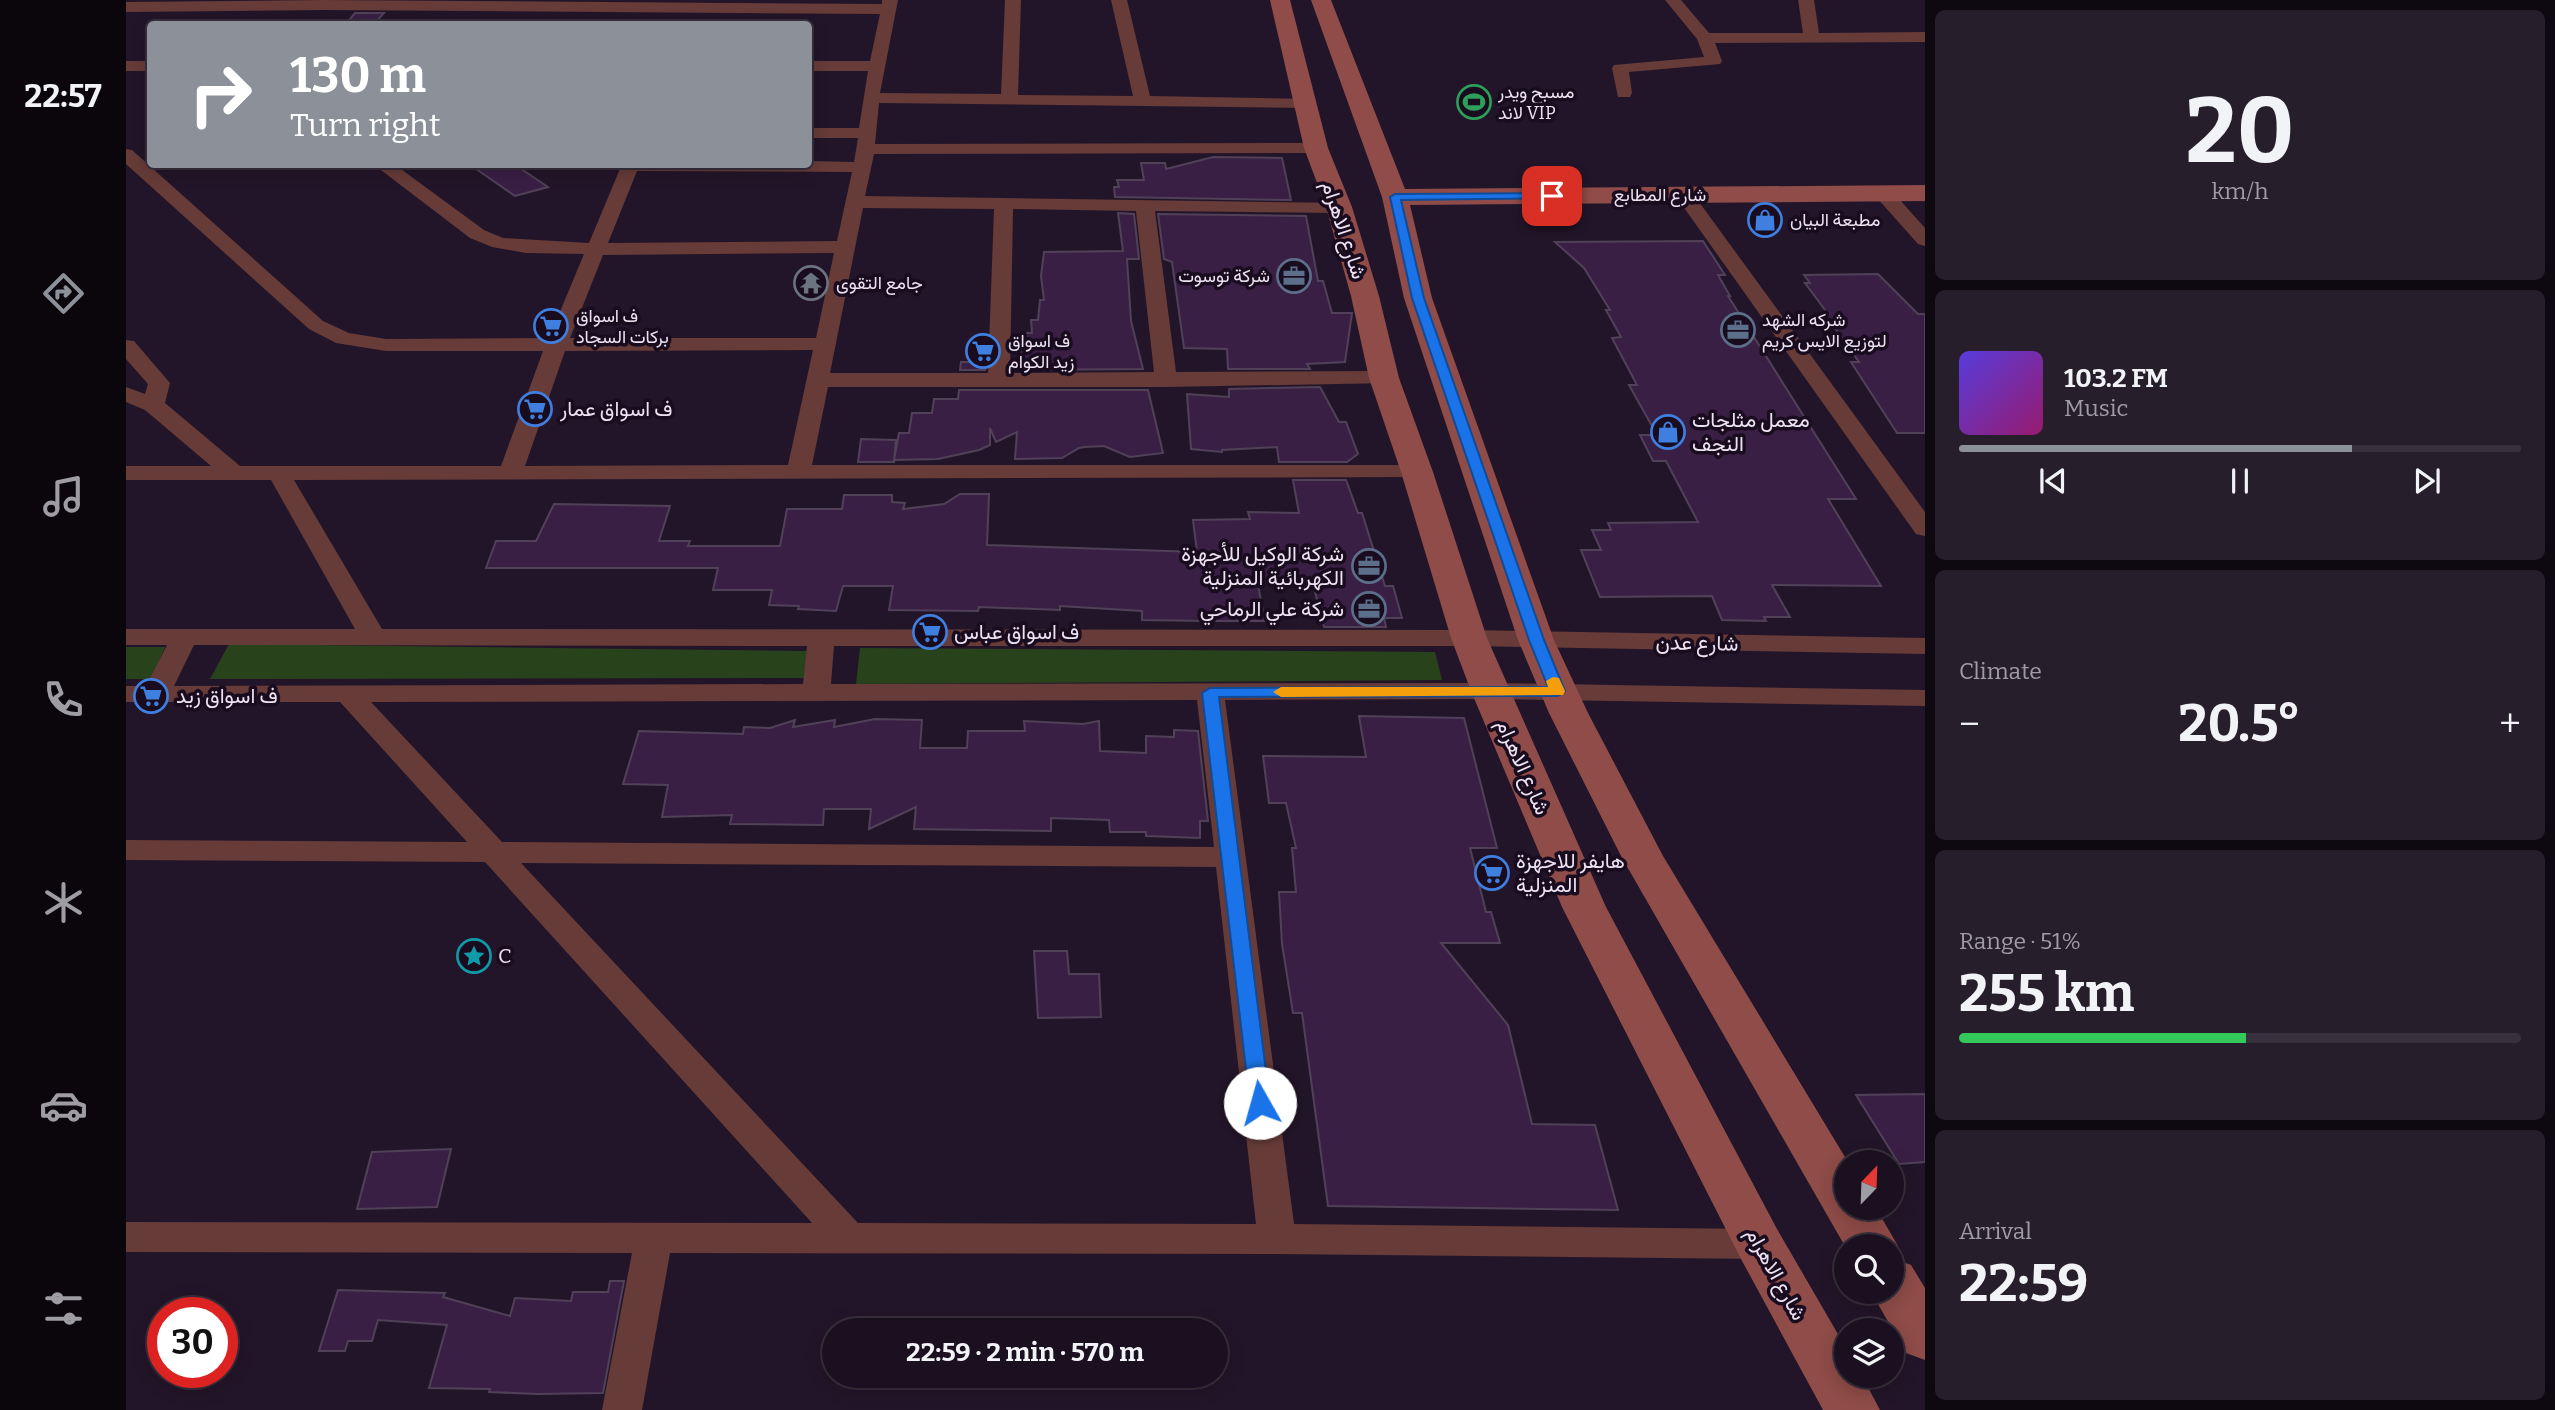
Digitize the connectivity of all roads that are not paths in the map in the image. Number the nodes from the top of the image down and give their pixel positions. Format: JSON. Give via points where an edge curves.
{"nodes":[{"id":1,"x":1013,"y":0,"type":"edge"},
{"id":2,"x":1119,"y":0,"type":"edge"},
{"id":3,"x":1674,"y":0,"type":"edge"},
{"id":4,"x":1806,"y":0,"type":"edge"},
{"id":5,"x":325,"y":3,"type":"edge"},
{"id":6,"x":695,"y":4,"type":"edge"},
{"id":7,"x":889,"y":5,"type":"edge"},
{"id":8,"x":126,"y":7,"type":"edge"},
{"id":9,"x":310,"y":21,"type":"edge"},
{"id":10,"x":687,"y":21,"type":"edge"},
{"id":11,"x":1285,"y":26,"type":"edge"},
{"id":12,"x":1331,"y":26,"type":"edge"},
{"id":13,"x":1925,"y":37,"type":"edge"},
{"id":14,"x":1705,"y":38,"type":"junction"},
{"id":15,"x":1812,"y":38,"type":"junction"},
{"id":16,"x":126,"y":66,"type":"edge"},
{"id":17,"x":147,"y":66,"type":"edge"},
{"id":18,"x":812,"y":66,"type":"edge"},
{"id":19,"x":877,"y":66,"type":"junction"},
{"id":20,"x":1623,"y":93,"type":"dead end"},
{"id":21,"x":871,"y":98,"type":"junction"},
{"id":22,"x":1009,"y":100,"type":"junction"},
{"id":23,"x":1143,"y":101,"type":"junction"},
{"id":24,"x":1307,"y":103,"type":"junction"},
{"id":25,"x":812,"y":134,"type":"edge"},
{"id":26,"x":1316,"y":148,"type":"junction"},
{"id":27,"x":865,"y":150,"type":"junction"},
{"id":28,"x":812,"y":153,"type":"edge"},
{"id":29,"x":126,"y":154,"type":"edge"},
{"id":30,"x":387,"y":168,"type":"edge"},
{"id":31,"x":630,"y":168,"type":"edge"},
{"id":32,"x":1925,"y":193,"type":"edge"},
{"id":33,"x":1884,"y":194,"type":"junction"},
{"id":34,"x":1684,"y":195,"type":"junction"},
{"id":35,"x":1395,"y":197,"type":"junction"},
{"id":36,"x":855,"y":202,"type":"junction"},
{"id":37,"x":1004,"y":203,"type":"junction"},
{"id":38,"x":1145,"y":204,"type":"junction"},
{"id":39,"x":1339,"y":207,"type":"junction"},
{"id":40,"x":1925,"y":240,"type":"edge"},
{"id":41,"x":844,"y":247,"type":"junction"},
{"id":42,"x":598,"y":249,"type":"junction"},
{"id":43,"x":1362,"y":284,"type":"junction"},
{"id":44,"x":1415,"y":285,"type":"junction"},
{"id":45,"x":827,"y":344,"type":"junction"},
{"id":46,"x":126,"y":346,"type":"edge"},
{"id":47,"x":556,"y":346,"type":"junction"},
{"id":48,"x":1384,"y":378,"type":"junction"},
{"id":49,"x":999,"y":379,"type":"junction"},
{"id":50,"x":820,"y":380,"type":"junction"},
{"id":51,"x":1166,"y":380,"type":"junction"},
{"id":52,"x":126,"y":394,"type":"edge"},
{"id":53,"x":153,"y":405,"type":"junction"},
{"id":54,"x":511,"y":471,"type":"junction"},
{"id":55,"x":799,"y":471,"type":"junction"},
{"id":56,"x":1417,"y":472,"type":"junction"},
{"id":57,"x":126,"y":473,"type":"edge"},
{"id":58,"x":235,"y":474,"type":"junction"},
{"id":59,"x":279,"y":474,"type":"junction"},
{"id":60,"x":1925,"y":529,"type":"edge"},
{"id":61,"x":126,"y":637,"type":"edge"},
{"id":62,"x":186,"y":637,"type":"junction"},
{"id":63,"x":373,"y":638,"type":"junction"},
{"id":64,"x":1469,"y":638,"type":"junction"},
{"id":65,"x":821,"y":639,"type":"junction"},
{"id":66,"x":1536,"y":640,"type":"junction"},
{"id":67,"x":1925,"y":646,"type":"edge"},
{"id":68,"x":1490,"y":691,"type":"junction"},
{"id":69,"x":1558,"y":691,"type":"junction"},
{"id":70,"x":816,"y":693,"type":"junction"},
{"id":71,"x":1210,"y":693,"type":"junction"},
{"id":72,"x":126,"y":694,"type":"edge"},
{"id":73,"x":156,"y":694,"type":"junction"},
{"id":74,"x":348,"y":694,"type":"junction"},
{"id":75,"x":1925,"y":698,"type":"edge"},
{"id":76,"x":126,"y":850,"type":"edge"},
{"id":77,"x":492,"y":852,"type":"junction"},
{"id":78,"x":1230,"y":857,"type":"junction"},
{"id":79,"x":1834,"y":1181,"type":"edge"},
{"id":80,"x":126,"y":1237,"type":"edge"},
{"id":81,"x":654,"y":1238,"type":"junction"},
{"id":82,"x":850,"y":1239,"type":"junction"},
{"id":83,"x":1277,"y":1239,"type":"junction"},
{"id":84,"x":1759,"y":1244,"type":"junction"},
{"id":85,"x":1904,"y":1301,"type":"edge"},
{"id":86,"x":1925,"y":1337,"type":"edge"},
{"id":87,"x":622,"y":1410,"type":"edge"},
{"id":88,"x":1852,"y":1410,"type":"edge"}],
"edges":[{"from":1,"to":22,"type":"street"},
{"from":2,"to":23,"type":"street"},
{"from":3,"to":14,"type":"street"},
{"from":4,"to":15,"type":"street"},
{"from":5,"to":6,"type":"street"},
{"from":5,"to":8,"type":"street"},
{"from":5,"to":9,"type":"street"},
{"from":6,"to":7,"type":"street"},
{"from":6,"to":10,"type":"street"},
{"from":7,"to":19,"type":"street"},
{"from":11,"to":12,"type":"main road","via":[[1311,43]]},
{"from":11,"to":24,"type":"main road","name":"شارع الاهرام"},
{"from":12,"to":35,"type":"main road"},
{"from":13,"to":15,"type":"street"},
{"from":14,"to":15,"type":"street"},
{"from":14,"to":20,"type":"street","via":[[1714,61],[1620,68]]},
{"from":16,"to":17,"type":"street"},
{"from":18,"to":19,"type":"street"},
{"from":19,"to":21,"type":"street"},
{"from":21,"to":22,"type":"street"},
{"from":21,"to":27,"type":"street"},
{"from":22,"to":23,"type":"street"},
{"from":23,"to":24,"type":"street"},
{"from":24,"to":26,"type":"main road","name":"شارع الاهرام"},
{"from":25,"to":27,"type":"street"},
{"from":26,"to":27,"type":"street"},
{"from":26,"to":39,"type":"main road","name":"شارع الاهرام"},
{"from":27,"to":28,"type":"street"},
{"from":27,"to":36,"type":"street"},
{"from":29,"to":47,"type":"street","via":[[316,325],[335,334],[386,345]]},
{"from":30,"to":42,"type":"street","via":[[477,234],[499,243]]},
{"from":31,"to":42,"type":"street"},
{"from":32,"to":33,"type":"main road","name":"شارع المطابع"},
{"from":33,"to":34,"type":"main road","name":"شارع المطابع"},
{"from":33,"to":40,"type":"street"},
{"from":34,"to":35,"type":"main road","name":"شارع المطابع"},
{"from":34,"to":60,"type":"street"},
{"from":35,"to":44,"type":"main road"},
{"from":36,"to":37,"type":"street"},
{"from":36,"to":41,"type":"street"},
{"from":37,"to":38,"type":"street"},
{"from":37,"to":49,"type":"street"},
{"from":38,"to":39,"type":"street"},
{"from":38,"to":51,"type":"street"},
{"from":39,"to":43,"type":"main road","name":"شارع الاهرام"},
{"from":41,"to":42,"type":"street"},
{"from":41,"to":45,"type":"street"},
{"from":42,"to":47,"type":"street"},
{"from":43,"to":44,"type":"main road","via":[[1394,292]]},
{"from":43,"to":48,"type":"main road","name":"شارع الاهرام"},
{"from":44,"to":66,"type":"main road"},
{"from":45,"to":47,"type":"street"},
{"from":45,"to":50,"type":"street"},
{"from":46,"to":53,"type":"street","via":[[159,383]]},
{"from":47,"to":54,"type":"street"},
{"from":48,"to":51,"type":"street"},
{"from":48,"to":56,"type":"main road","name":"شارع الاهرام"},
{"from":49,"to":50,"type":"street"},
{"from":49,"to":51,"type":"street"},
{"from":50,"to":55,"type":"street"},
{"from":52,"to":53,"type":"street"},
{"from":53,"to":58,"type":"street"},
{"from":54,"to":55,"type":"street"},
{"from":54,"to":59,"type":"street"},
{"from":55,"to":56,"type":"street"},
{"from":56,"to":64,"type":"main road","name":"شارع الاهرام"},
{"from":57,"to":58,"type":"street"},
{"from":58,"to":59,"type":"street"},
{"from":59,"to":63,"type":"street"},
{"from":61,"to":62,"type":"street","name":"شارع عدن"},
{"from":62,"to":63,"type":"street","name":"شارع عدن"},
{"from":62,"to":73,"type":"street"},
{"from":63,"to":65,"type":"street","name":"شارع عدن"},
{"from":64,"to":65,"type":"street","name":"شارع عدن"},
{"from":64,"to":66,"type":"street","name":"شارع عدن"},
{"from":64,"to":68,"type":"main road","name":"شارع الاهرام"},
{"from":65,"to":70,"type":"street"},
{"from":66,"to":67,"type":"street","name":"شارع عدن"},
{"from":66,"to":69,"type":"main road"},
{"from":68,"to":69,"type":"street"},
{"from":68,"to":71,"type":"street"},
{"from":68,"to":84,"type":"main road","name":"شارع الاهرام","via":[[1584,907]]},
{"from":69,"to":75,"type":"street"},
{"from":69,"to":79,"type":"main road","via":[[1692,947]]},
{"from":70,"to":71,"type":"street"},
{"from":70,"to":74,"type":"street"},
{"from":71,"to":78,"type":"street"},
{"from":72,"to":73,"type":"street"},
{"from":73,"to":74,"type":"street"},
{"from":74,"to":77,"type":"street"},
{"from":76,"to":77,"type":"street"},
{"from":77,"to":78,"type":"street"},
{"from":77,"to":82,"type":"street"},
{"from":78,"to":83,"type":"street"},
{"from":80,"to":81,"type":"street"},
{"from":81,"to":82,"type":"street"},
{"from":81,"to":87,"type":"street"},
{"from":82,"to":83,"type":"street"},
{"from":83,"to":84,"type":"street"},
{"from":84,"to":88,"type":"main road","name":"شارع الاهرام"},
{"from":85,"to":86,"type":"main road"}]}
